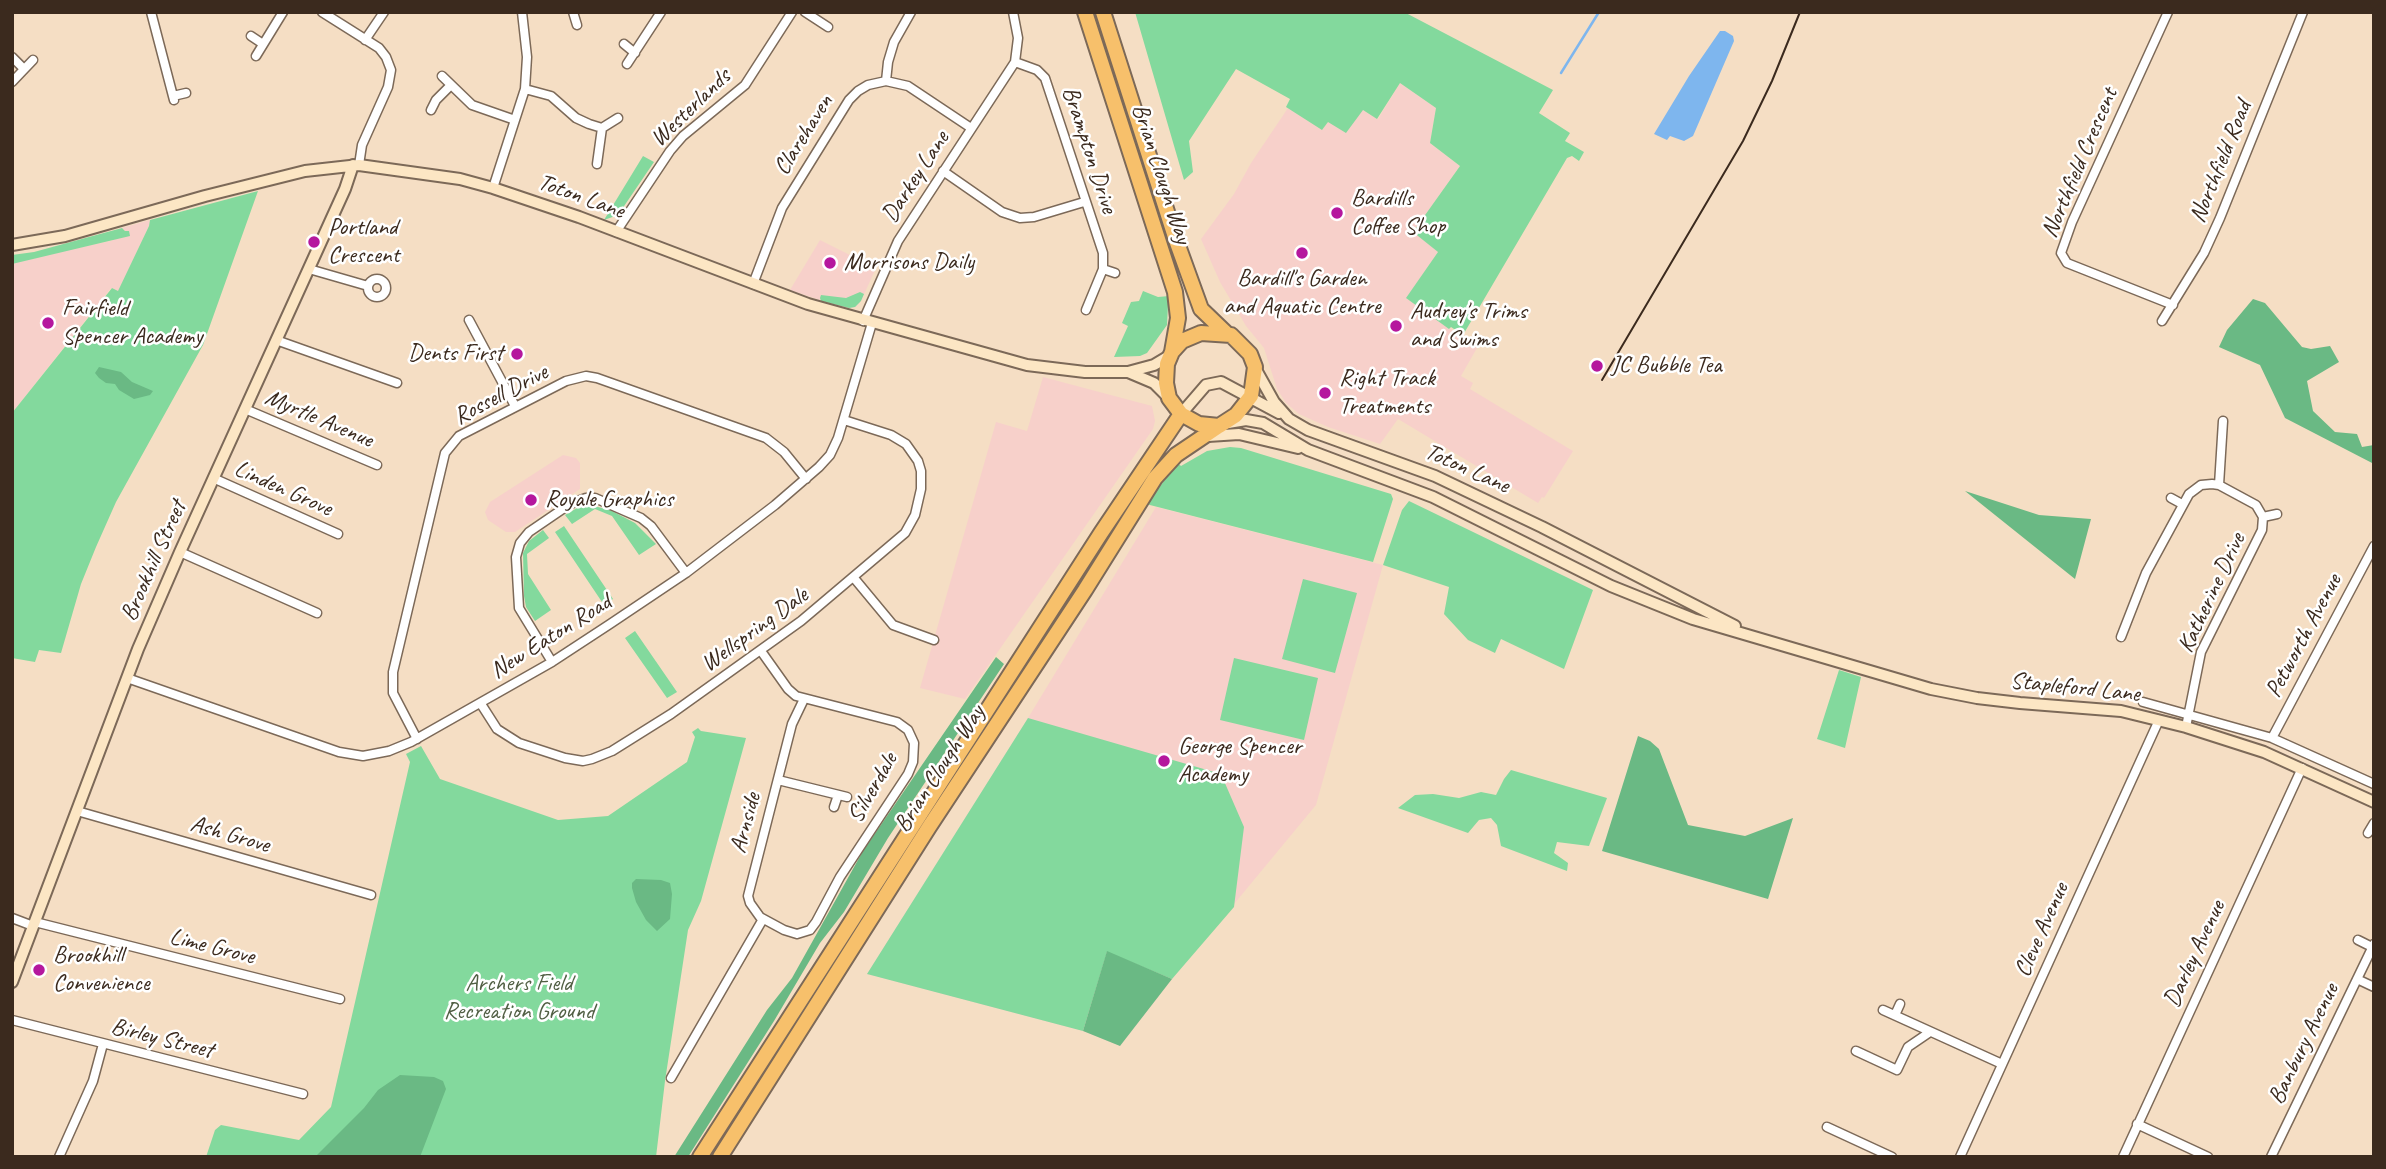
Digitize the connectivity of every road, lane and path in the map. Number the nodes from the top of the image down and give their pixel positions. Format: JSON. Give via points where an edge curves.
{"nodes":[{"id":1,"x":151,"y":12,"type":"edge"},
{"id":2,"x":283,"y":12,"type":"edge"},
{"id":3,"x":322,"y":12,"type":"edge"},
{"id":4,"x":384,"y":12,"type":"edge"},
{"id":5,"x":523,"y":12,"type":"edge"},
{"id":6,"x":573,"y":12,"type":"edge"},
{"id":7,"x":661,"y":12,"type":"edge"},
{"id":8,"x":792,"y":12,"type":"edge"},
{"id":9,"x":805,"y":12,"type":"edge"},
{"id":10,"x":911,"y":12,"type":"edge"},
{"id":11,"x":1013,"y":12,"type":"edge"},
{"id":12,"x":1085,"y":12,"type":"edge"},
{"id":13,"x":1102,"y":12,"type":"edge"},
{"id":14,"x":2168,"y":12,"type":"edge"},
{"id":15,"x":2303,"y":12,"type":"edge"},
{"id":16,"x":577,"y":25,"type":"dead end"},
{"id":17,"x":828,"y":27,"type":"dead end"},
{"id":18,"x":251,"y":36,"type":"dead end"},
{"id":19,"x":365,"y":40,"type":"junction"},
{"id":20,"x":263,"y":44,"type":"junction"},
{"id":21,"x":624,"y":44,"type":"dead end"},
{"id":22,"x":635,"y":52,"type":"junction"},
{"id":23,"x":256,"y":56,"type":"dead end"},
{"id":24,"x":12,"y":57,"type":"edge"},
{"id":25,"x":33,"y":60,"type":"dead end"},
{"id":26,"x":1014,"y":62,"type":"junction"},
{"id":27,"x":627,"y":64,"type":"dead end"},
{"id":28,"x":24,"y":69,"type":"junction"},
{"id":29,"x":442,"y":76,"type":"dead end"},
{"id":30,"x":886,"y":81,"type":"junction"},
{"id":31,"x":12,"y":82,"type":"edge"},
{"id":32,"x":450,"y":86,"type":"junction"},
{"id":33,"x":524,"y":89,"type":"junction"},
{"id":34,"x":186,"y":93,"type":"dead end"},
{"id":35,"x":431,"y":110,"type":"dead end"},
{"id":36,"x":618,"y":118,"type":"dead end"},
{"id":37,"x":515,"y":120,"type":"junction"},
{"id":38,"x":602,"y":128,"type":"junction"},
{"id":39,"x":971,"y":128,"type":"junction"},
{"id":40,"x":597,"y":164,"type":"dead end"},
{"id":41,"x":356,"y":165,"type":"junction"},
{"id":42,"x":943,"y":171,"type":"junction"},
{"id":43,"x":494,"y":188,"type":"junction"},
{"id":44,"x":1084,"y":202,"type":"junction"},
{"id":45,"x":616,"y":232,"type":"junction"},
{"id":46,"x":12,"y":245,"type":"edge"},
{"id":47,"x":309,"y":269,"type":"junction"},
{"id":48,"x":1103,"y":269,"type":"junction"},
{"id":49,"x":1115,"y":273,"type":"dead end"},
{"id":50,"x":753,"y":284,"type":"junction"},
{"id":51,"x":368,"y":286,"type":"dead end"},
{"id":52,"x":2173,"y":305,"type":"junction"},
{"id":53,"x":1086,"y":310,"type":"dead end"},
{"id":54,"x":469,"y":320,"type":"dead end"},
{"id":55,"x":2162,"y":321,"type":"dead end"},
{"id":56,"x":867,"y":322,"type":"junction"},
{"id":57,"x":1226,"y":333,"type":"junction"},
{"id":58,"x":276,"y":340,"type":"junction"},
{"id":59,"x":1170,"y":354,"type":"junction"},
{"id":60,"x":1255,"y":367,"type":"junction"},
{"id":61,"x":1128,"y":372,"type":"junction"},
{"id":62,"x":397,"y":383,"type":"dead end"},
{"id":63,"x":1251,"y":396,"type":"junction"},
{"id":64,"x":1169,"y":398,"type":"junction"},
{"id":65,"x":515,"y":406,"type":"junction"},
{"id":66,"x":245,"y":410,"type":"junction"},
{"id":67,"x":1181,"y":414,"type":"junction"},
{"id":68,"x":1289,"y":419,"type":"junction"},
{"id":69,"x":844,"y":421,"type":"junction"},
{"id":70,"x":2223,"y":421,"type":"dead end"},
{"id":71,"x":1223,"y":425,"type":"junction"},
{"id":72,"x":1200,"y":438,"type":"junction"},
{"id":73,"x":1308,"y":450,"type":"junction"},
{"id":74,"x":377,"y":465,"type":"dead end"},
{"id":75,"x":213,"y":478,"type":"junction"},
{"id":76,"x":806,"y":479,"type":"junction"},
{"id":77,"x":2219,"y":485,"type":"junction"},
{"id":78,"x":2171,"y":498,"type":"dead end"},
{"id":79,"x":2182,"y":504,"type":"junction"},
{"id":80,"x":2277,"y":514,"type":"dead end"},
{"id":81,"x":2263,"y":517,"type":"junction"},
{"id":82,"x":338,"y":534,"type":"dead end"},
{"id":83,"x":2373,"y":551,"type":"edge"},
{"id":84,"x":180,"y":552,"type":"junction"},
{"id":85,"x":686,"y":573,"type":"junction"},
{"id":86,"x":854,"y":578,"type":"junction"},
{"id":87,"x":1679,"y":595,"type":"joint"},
{"id":88,"x":1667,"y":609,"type":"joint"},
{"id":89,"x":317,"y":613,"type":"dead end"},
{"id":90,"x":2126,"y":626,"type":"junction"},
{"id":91,"x":2136,"y":630,"type":"dead end"},
{"id":92,"x":2121,"y":637,"type":"dead end"},
{"id":93,"x":1763,"y":638,"type":"junction"},
{"id":94,"x":933,"y":640,"type":"dead end"},
{"id":95,"x":761,"y":651,"type":"junction"},
{"id":96,"x":552,"y":662,"type":"junction"},
{"id":97,"x":127,"y":678,"type":"junction"},
{"id":98,"x":804,"y":699,"type":"junction"},
{"id":99,"x":2143,"y":702,"type":"dead end"},
{"id":100,"x":481,"y":704,"type":"junction"},
{"id":101,"x":2189,"y":713,"type":"junction"},
{"id":102,"x":2159,"y":720,"type":"junction"},
{"id":103,"x":2186,"y":727,"type":"junction"},
{"id":104,"x":2272,"y":737,"type":"junction"},
{"id":105,"x":416,"y":738,"type":"junction"},
{"id":106,"x":2302,"y":768,"type":"junction"},
{"id":107,"x":778,"y":780,"type":"junction"},
{"id":108,"x":2374,"y":784,"type":"edge"},
{"id":109,"x":2374,"y":802,"type":"edge"},
{"id":110,"x":834,"y":807,"type":"dead end"},
{"id":111,"x":77,"y":811,"type":"junction"},
{"id":112,"x":2373,"y":824,"type":"edge"},
{"id":113,"x":2368,"y":833,"type":"dead end"},
{"id":114,"x":372,"y":895,"type":"dead end"},
{"id":115,"x":12,"y":919,"type":"edge"},
{"id":116,"x":763,"y":919,"type":"junction"},
{"id":117,"x":34,"y":924,"type":"junction"},
{"id":118,"x":2358,"y":940,"type":"dead end"},
{"id":119,"x":2373,"y":946,"type":"edge"},
{"id":120,"x":2357,"y":979,"type":"junction"},
{"id":121,"x":12,"y":982,"type":"edge"},
{"id":122,"x":2374,"y":986,"type":"edge"},
{"id":123,"x":340,"y":999,"type":"dead end"},
{"id":124,"x":1900,"y":1004,"type":"dead end"},
{"id":125,"x":1883,"y":1010,"type":"dead end"},
{"id":126,"x":1895,"y":1016,"type":"junction"},
{"id":127,"x":12,"y":1020,"type":"edge"},
{"id":128,"x":1930,"y":1032,"type":"junction"},
{"id":129,"x":103,"y":1044,"type":"junction"},
{"id":130,"x":677,"y":1044,"type":"dead end"},
{"id":131,"x":687,"y":1050,"type":"junction"},
{"id":132,"x":1856,"y":1051,"type":"dead end"},
{"id":133,"x":2002,"y":1064,"type":"junction"},
{"id":134,"x":671,"y":1078,"type":"dead end"},
{"id":135,"x":303,"y":1094,"type":"dead end"},
{"id":136,"x":2137,"y":1124,"type":"junction"},
{"id":137,"x":1827,"y":1127,"type":"dead end"},
{"id":138,"x":59,"y":1157,"type":"edge"},
{"id":139,"x":700,"y":1157,"type":"edge"},
{"id":140,"x":720,"y":1157,"type":"edge"},
{"id":141,"x":1892,"y":1157,"type":"edge"},
{"id":142,"x":1960,"y":1157,"type":"edge"},
{"id":143,"x":2123,"y":1157,"type":"edge"},
{"id":144,"x":2208,"y":1157,"type":"edge"},
{"id":145,"x":2271,"y":1157,"type":"edge"}],
"edges":[{"from":1,"to":34,"type":"street","via":[[173,98]]},
{"from":2,"to":20,"type":"street"},
{"from":3,"to":19,"type":"street"},
{"from":4,"to":19,"type":"street"},
{"from":5,"to":33,"type":"street"},
{"from":6,"to":16,"type":"street"},
{"from":7,"to":22,"type":"street"},
{"from":8,"to":45,"type":"street","name":"Westerlands","via":[[745,85],[683,136]]},
{"from":9,"to":17,"type":"street"},
{"from":10,"to":30,"type":"street","via":[[890,52]]},
{"from":11,"to":26,"type":"street","via":[[1018,38]]},
{"from":12,"to":59,"type":"highway","name":"Brian Clough Way","via":[[1175,292],[1178,318]]},
{"from":13,"to":57,"type":"highway","name":"Brian Clough Way","via":[[1201,309]]},
{"from":14,"to":52,"type":"street","name":"Northfield Crescent","via":[[2061,253],[2067,263]]},
{"from":15,"to":52,"type":"street","name":"Northfield Road","via":[[2220,218]]},
{"from":18,"to":20,"type":"street"},
{"from":19,"to":41,"type":"street","via":[[380,48],[391,77]]},
{"from":20,"to":23,"type":"street"},
{"from":21,"to":22,"type":"street"},
{"from":22,"to":27,"type":"street"},
{"from":24,"to":28,"type":"street"},
{"from":25,"to":28,"type":"street"},
{"from":26,"to":39,"type":"street","name":"Darkey Lane"},
{"from":26,"to":44,"type":"street","name":"Brampton Drive","via":[[1045,78]]},
{"from":28,"to":31,"type":"street"},
{"from":29,"to":32,"type":"street"},
{"from":30,"to":39,"type":"street","via":[[916,90]]},
{"from":30,"to":50,"type":"street","name":"Clarehaven","via":[[858,90],[849,100],[782,208]]},
{"from":32,"to":35,"type":"street"},
{"from":32,"to":37,"type":"street","via":[[472,105]]},
{"from":33,"to":37,"type":"street"},
{"from":33,"to":38,"type":"street","via":[[551,96],[582,122]]},
{"from":36,"to":38,"type":"street"},
{"from":37,"to":43,"type":"street"},
{"from":38,"to":40,"type":"street"},
{"from":39,"to":42,"type":"street","name":"Darkey Lane"},
{"from":41,"to":43,"type":"main road","name":"Toton Lane","via":[[460,178]]},
{"from":41,"to":46,"type":"main road","name":"Toton Lane","via":[[305,171],[65,236]]},
{"from":41,"to":47,"type":"main road","name":"Brookhill Street"},
{"from":42,"to":44,"type":"street","via":[[1002,212],[1020,218]]},
{"from":42,"to":56,"type":"street","name":"Darkey Lane","via":[[898,241]]},
{"from":43,"to":45,"type":"main road","name":"Toton Lane"},
{"from":44,"to":48,"type":"street","name":"Brampton Drive"},
{"from":45,"to":50,"type":"main road","name":"Toton Lane"},
{"from":47,"to":51,"type":"street"},
{"from":47,"to":58,"type":"main road","name":"Brookhill Street"},
{"from":48,"to":49,"type":"street"},
{"from":48,"to":53,"type":"street"},
{"from":50,"to":56,"type":"main road","name":"Toton Lane"},
{"from":52,"to":55,"type":"street","name":"Northfield Road"},
{"from":54,"to":65,"type":"street"},
{"from":56,"to":61,"type":"main road","name":"Toton Lane","via":[[1027,365]]},
{"from":56,"to":69,"type":"street","name":"New Eaton Road"},
{"from":57,"to":59,"type":"highway","via":[[1192,335]]},
{"from":57,"to":60,"type":"highway","name":"Brian Clough Way","via":[[1241,343]]},
{"from":58,"to":62,"type":"street"},
{"from":58,"to":66,"type":"main road","name":"Brookhill Street"},
{"from":59,"to":61,"type":"main road","name":"Toton Lane","via":[[1154,365]]},
{"from":59,"to":64,"type":"highway","name":"Brian Clough Way","via":[[1166,373]]},
{"from":60,"to":63,"type":"highway"},
{"from":60,"to":68,"type":"main road","name":"Toton Lane"},
{"from":61,"to":64,"type":"main road","name":"Toton Lane","via":[[1154,383]]},
{"from":63,"to":67,"type":"main road","via":[[1214,383],[1200,390]]},
{"from":63,"to":68,"type":"main road"},
{"from":63,"to":71,"type":"highway","name":"Brian Clough Way"},
{"from":64,"to":67,"type":"highway"},
{"from":65,"to":76,"type":"street","name":"Rossell Drive","via":[[566,381],[597,378],[766,438],[785,452]]},
{"from":65,"to":105,"type":"street","name":"Rossell Drive","via":[[459,436],[445,453],[392,680],[397,702]]},
{"from":66,"to":74,"type":"street","name":"Myrtle Avenue"},
{"from":66,"to":75,"type":"main road","name":"Brookhill Street"},
{"from":67,"to":71,"type":"highway","via":[[1199,424]]},
{"from":67,"to":139,"type":"highway","name":"Brian Clough Way"},
{"from":68,"to":87,"type":"main road","name":"Toton Lane","via":[[1435,476]]},
{"from":69,"to":76,"type":"street","name":"New Eaton Road","via":[[830,455]]},
{"from":69,"to":86,"type":"street","name":"Wellspring Dale","via":[[899,439],[913,452],[921,471],[915,515],[905,533]]},
{"from":70,"to":77,"type":"street"},
{"from":71,"to":72,"type":"highway","name":"Brian Clough Way"},
{"from":71,"to":73,"type":"main road","name":"Toton Lane","via":[[1246,420],[1263,423]]},
{"from":72,"to":73,"type":"main road","via":[[1238,434]]},
{"from":72,"to":140,"type":"highway","name":"Brian Clough Way","via":[[1155,478]]},
{"from":73,"to":88,"type":"main road","name":"Toton Lane","via":[[1433,497]]},
{"from":75,"to":82,"type":"street","name":"Linden Grove"},
{"from":75,"to":84,"type":"main road","name":"Brookhill Street"},
{"from":76,"to":85,"type":"street","name":"New Eaton Road"},
{"from":77,"to":79,"type":"street","via":[[2194,489]]},
{"from":77,"to":81,"type":"street","name":"Katherine Drive","via":[[2256,505]]},
{"from":78,"to":79,"type":"street"},
{"from":79,"to":90,"type":"street","via":[[2151,563]]},
{"from":80,"to":81,"type":"street","name":"Katherine Drive"},
{"from":81,"to":101,"type":"street","name":"Katherine Drive","via":[[2260,537],[2201,652]]},
{"from":83,"to":104,"type":"street","name":"Petworth Avenue"},
{"from":84,"to":89,"type":"street"},
{"from":84,"to":97,"type":"main road","name":"Brookhill Street"},
{"from":85,"to":96,"type":"street","name":"New Eaton Road"},
{"from":85,"to":96,"type":"street","via":[[641,518],[595,498],[570,504],[529,532],[516,557],[519,608]]},
{"from":86,"to":94,"type":"street","via":[[893,625]]},
{"from":86,"to":95,"type":"street","name":"Wellspring Dale"},
{"from":87,"to":93,"type":"main road","name":"Stapleford Lane"},
{"from":88,"to":93,"type":"main road","name":"Stapleford Lane"},
{"from":90,"to":91,"type":"street"},
{"from":90,"to":92,"type":"street"},
{"from":93,"to":102,"type":"main road","name":"Stapleford Lane","via":[[1931,689],[2020,703],[2107,709]]},
{"from":95,"to":98,"type":"street","name":"Silverdale","via":[[790,692]]},
{"from":95,"to":100,"type":"street","name":"Wellspring Dale","via":[[671,714],[592,759],[574,760],[519,743],[497,729]]},
{"from":96,"to":100,"type":"street","name":"New Eaton Road"},
{"from":97,"to":105,"type":"street","name":"New Eaton Road","via":[[339,752],[363,756],[389,751]]},
{"from":97,"to":111,"type":"main road","name":"Brookhill Street"},
{"from":98,"to":107,"type":"street","name":"Arnside","via":[[792,724]]},
{"from":98,"to":116,"type":"street","name":"Silverdale","via":[[897,722],[908,730],[914,756],[908,774],[810,930],[797,934]]},
{"from":99,"to":101,"type":"street","name":"Stapleford Lane"},
{"from":100,"to":105,"type":"street","name":"New Eaton Road"},
{"from":101,"to":103,"type":"street","name":"Katherine Drive"},
{"from":101,"to":104,"type":"street","name":"Stapleford Lane"},
{"from":102,"to":103,"type":"main road","name":"Stapleford Lane"},
{"from":102,"to":133,"type":"street","name":"Cleve Avenue"},
{"from":103,"to":106,"type":"main road","name":"Stapleford Lane"},
{"from":104,"to":108,"type":"street","name":"Stapleford Lane"},
{"from":106,"to":109,"type":"main road","name":"Stapleford Lane"},
{"from":106,"to":136,"type":"street","name":"Darley Avenue"},
{"from":107,"to":110,"type":"street","via":[[842,796]]},
{"from":107,"to":116,"type":"street","name":"Arnside","via":[[748,891],[750,903]]},
{"from":111,"to":114,"type":"street","name":"Ash Grove"},
{"from":111,"to":117,"type":"main road","name":"Brookhill Street"},
{"from":112,"to":113,"type":"street"},
{"from":115,"to":117,"type":"street","name":"Lime Grove"},
{"from":116,"to":131,"type":"street"},
{"from":117,"to":121,"type":"main road","name":"Brookhill Street"},
{"from":117,"to":123,"type":"street","name":"Lime Grove"},
{"from":118,"to":119,"type":"street","name":"Banbury Avenue"},
{"from":119,"to":120,"type":"street","name":"Banbury Avenue"},
{"from":120,"to":122,"type":"street"},
{"from":120,"to":145,"type":"street","name":"Banbury Avenue"},
{"from":124,"to":126,"type":"street"},
{"from":125,"to":126,"type":"street"},
{"from":126,"to":128,"type":"street"},
{"from":127,"to":129,"type":"street","name":"Birley Street"},
{"from":128,"to":132,"type":"street","via":[[1908,1047],[1897,1070]]},
{"from":128,"to":133,"type":"street"},
{"from":129,"to":135,"type":"street","name":"Birley Street"},
{"from":129,"to":138,"type":"street","via":[[93,1081]]},
{"from":130,"to":131,"type":"street"},
{"from":131,"to":134,"type":"street"},
{"from":133,"to":142,"type":"street","name":"Cleve Avenue"},
{"from":136,"to":143,"type":"street","name":"Darley Avenue"},
{"from":136,"to":144,"type":"street"},
{"from":137,"to":141,"type":"street"}]}
